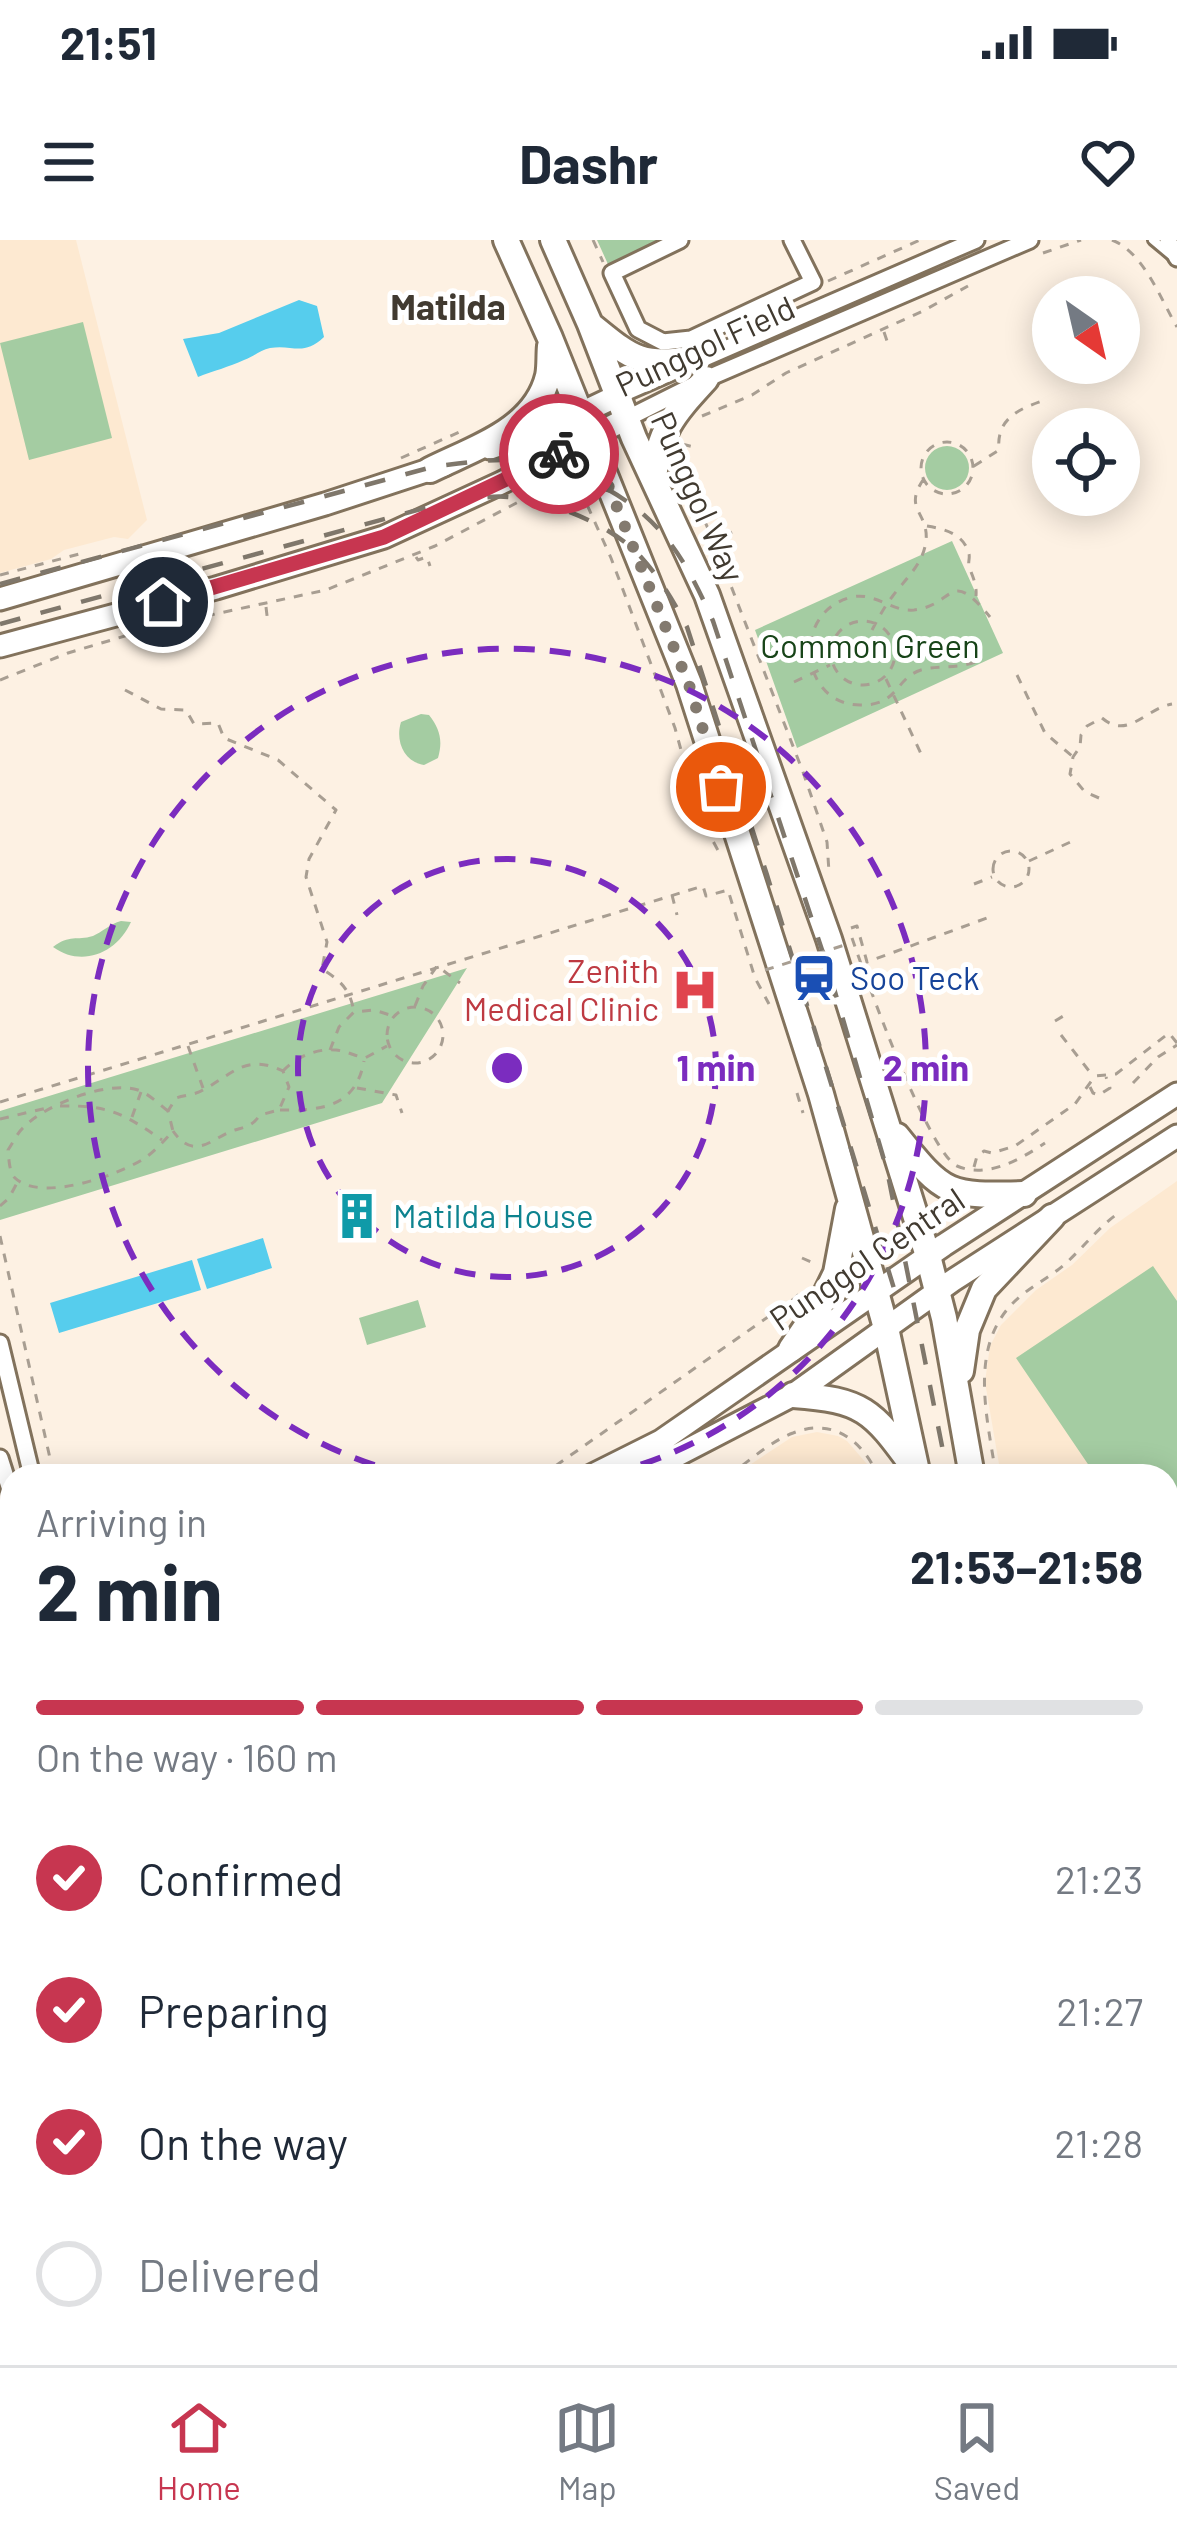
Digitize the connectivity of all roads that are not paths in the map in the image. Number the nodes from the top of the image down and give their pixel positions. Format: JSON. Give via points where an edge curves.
{"nodes":[{"id":1,"x":506,"y":240,"type":"edge"},
{"id":2,"x":554,"y":240,"type":"edge"},
{"id":3,"x":680,"y":240,"type":"edge"},
{"id":4,"x":792,"y":240,"type":"edge"},
{"id":5,"x":976,"y":240,"type":"edge"},
{"id":6,"x":1030,"y":240,"type":"edge"},
{"id":7,"x":1154,"y":240,"type":"edge"},
{"id":8,"x":1168,"y":240,"type":"edge"},
{"id":9,"x":1177,"y":259,"type":"edge"},
{"id":10,"x":590,"y":324,"type":"junction"},
{"id":11,"x":550,"y":338,"type":"junction"},
{"id":12,"x":702,"y":369,"type":"junction"},
{"id":13,"x":621,"y":408,"type":"junction"},
{"id":14,"x":580,"y":414,"type":"junction"},
{"id":15,"x":589,"y":438,"type":"junction"},
{"id":16,"x":430,"y":470,"type":"junction"},
{"id":17,"x":653,"y":481,"type":"junction"},
{"id":18,"x":0,"y":599,"type":"edge"},
{"id":19,"x":0,"y":646,"type":"edge"},
{"id":20,"x":1177,"y":1094,"type":"edge"},
{"id":21,"x":888,"y":1125,"type":"junction"},
{"id":22,"x":1177,"y":1136,"type":"edge"},
{"id":23,"x":1024,"y":1194,"type":"junction"},
{"id":24,"x":849,"y":1200,"type":"junction"},
{"id":25,"x":1052,"y":1217,"type":"junction"},
{"id":26,"x":928,"y":1256,"type":"junction"},
{"id":27,"x":876,"y":1292,"type":"junction"},
{"id":28,"x":936,"y":1292,"type":"junction"},
{"id":29,"x":886,"y":1328,"type":"junction"},
{"id":30,"x":0,"y":1343,"type":"edge"},
{"id":31,"x":791,"y":1349,"type":"junction"},
{"id":32,"x":793,"y":1395,"type":"junction"},
{"id":33,"x":958,"y":1398,"type":"junction"},
{"id":34,"x":29,"y":1464,"type":"edge"},
{"id":35,"x":616,"y":1464,"type":"edge"},
{"id":36,"x":660,"y":1464,"type":"edge"},
{"id":37,"x":910,"y":1464,"type":"edge"},
{"id":38,"x":915,"y":1464,"type":"edge"},
{"id":39,"x":970,"y":1464,"type":"edge"}],
"edges":[{"from":1,"to":11,"type":"main road"},
{"from":2,"to":10,"type":"main road","name":"Punggol Way"},
{"from":3,"to":4,"type":"street","via":[[612,273],[638,329],[663,342],[691,339],[813,282]]},
{"from":5,"to":12,"type":"street","name":"Punggol Field"},
{"from":6,"to":12,"type":"street","name":"Punggol Field"},
{"from":7,"to":9,"type":"lane"},
{"from":8,"to":9,"type":"street"},
{"from":10,"to":12,"type":"main road","via":[[635,359]]},
{"from":10,"to":13,"type":"main road","name":"Punggol Way"},
{"from":11,"to":14,"type":"main road"},
{"from":11,"to":16,"type":"main road","via":[[548,377],[522,421]]},
{"from":12,"to":13,"type":"street","name":"Punggol Field"},
{"from":12,"to":13,"type":"street","name":"Punggol Field"},
{"from":12,"to":17,"type":"main road","via":[[665,427]]},
{"from":13,"to":14,"type":"main road","name":"Punggol Field"},
{"from":13,"to":15,"type":"main road","name":"Punggol Field"},
{"from":13,"to":17,"type":"main road","name":"Punggol Way"},
{"from":14,"to":15,"type":"main road"},
{"from":14,"to":16,"type":"main road","name":"Punggol Field"},
{"from":15,"to":19,"type":"main road","name":"Punggol Field","via":[[384,537]]},
{"from":15,"to":24,"type":"main road","via":[[689,685]]},
{"from":16,"to":18,"type":"main road","name":"Punggol Field"},
{"from":17,"to":21,"type":"main road","name":"Punggol Way","via":[[715,616]]},
{"from":20,"to":23,"type":"main road","name":"Punggol Central"},
{"from":21,"to":23,"type":"main road","via":[[931,1179],[950,1190]]},
{"from":21,"to":26,"type":"main road","name":"Punggol Way"},
{"from":22,"to":25,"type":"main road","name":"Punggol Central"},
{"from":23,"to":26,"type":"main road","name":"Punggol Central"},
{"from":24,"to":27,"type":"main road"},
{"from":24,"to":31,"type":"main road","via":[[836,1273]]},
{"from":25,"to":28,"type":"main road","name":"Punggol Central"},
{"from":25,"to":33,"type":"main road","via":[[984,1288],[967,1330]]},
{"from":26,"to":27,"type":"main road","name":"Punggol Central"},
{"from":26,"to":28,"type":"main road","name":"Punggol Way"},
{"from":27,"to":29,"type":"main road"},
{"from":27,"to":31,"type":"main road","name":"Punggol Central"},
{"from":28,"to":29,"type":"main road","name":"Punggol Central"},
{"from":28,"to":33,"type":"main road","name":"Punggol Way"},
{"from":29,"to":32,"type":"main road","name":"Punggol Central"},
{"from":29,"to":38,"type":"main road"},
{"from":30,"to":34,"type":"street"},
{"from":31,"to":35,"type":"main road","name":"Punggol Central","via":[[661,1442]]},
{"from":32,"to":36,"type":"main road","name":"Punggol Central"},
{"from":32,"to":37,"type":"main road","via":[[852,1403],[878,1420]]},
{"from":33,"to":39,"type":"main road","name":"Punggol Way"}]}
